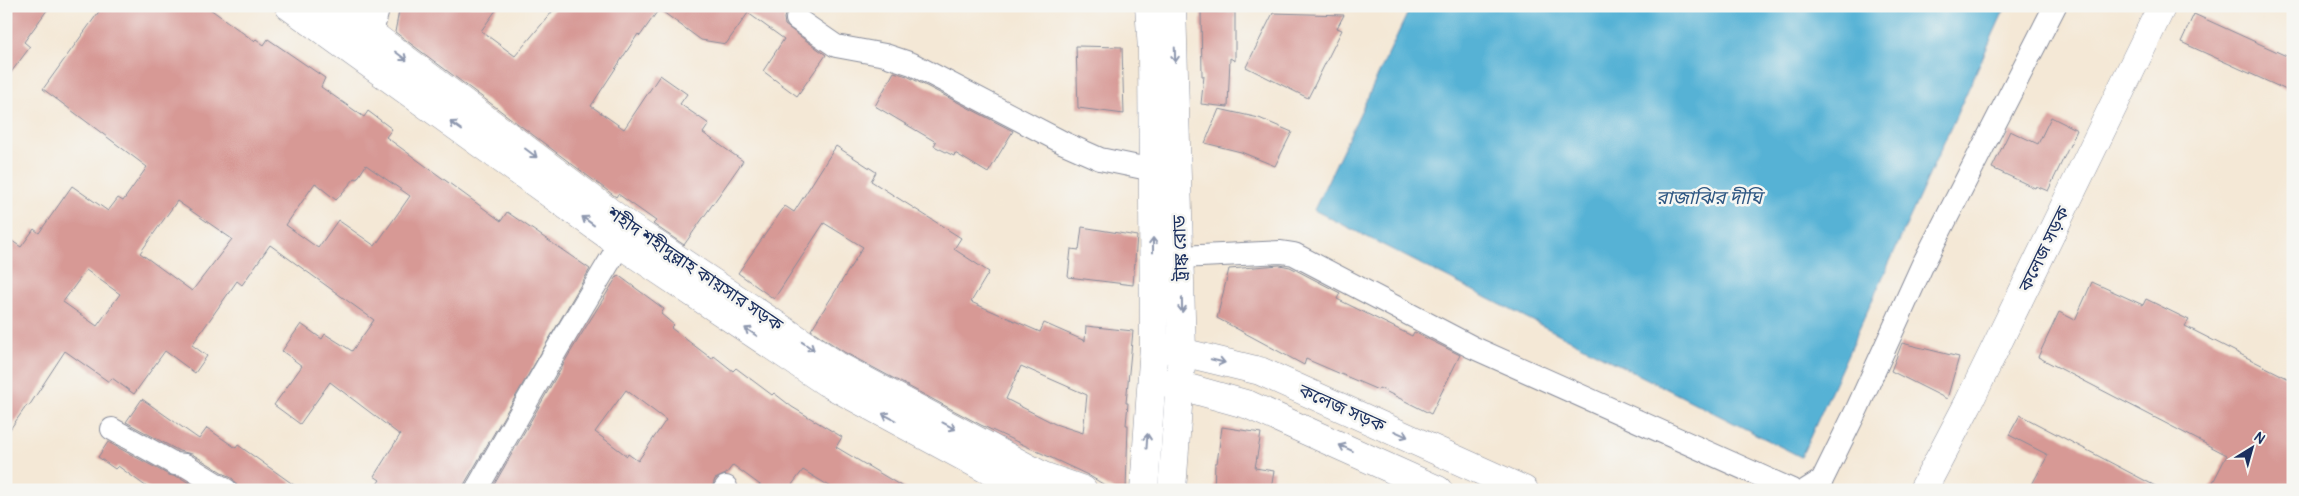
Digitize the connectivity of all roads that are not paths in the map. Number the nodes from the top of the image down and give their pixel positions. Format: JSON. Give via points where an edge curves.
{"nodes":[{"id":1,"x":289,"y":6,"type":"edge"},
{"id":2,"x":334,"y":6,"type":"edge"},
{"id":3,"x":379,"y":6,"type":"edge"},
{"id":4,"x":1149,"y":6,"type":"edge"},
{"id":5,"x":1172,"y":6,"type":"edge"},
{"id":6,"x":2055,"y":6,"type":"edge"},
{"id":7,"x":2162,"y":6,"type":"edge"},
{"id":8,"x":797,"y":19,"type":"dead end"},
{"id":9,"x":371,"y":33,"type":"junction"},
{"id":10,"x":365,"y":60,"type":"junction"},
{"id":11,"x":1153,"y":170,"type":"junction"},
{"id":12,"x":620,"y":244,"type":"junction"},
{"id":13,"x":1180,"y":257,"type":"junction"},
{"id":14,"x":1154,"y":346,"type":"junction"},
{"id":15,"x":1182,"y":351,"type":"junction"},
{"id":16,"x":1152,"y":381,"type":"junction"},
{"id":17,"x":1181,"y":386,"type":"junction"},
{"id":18,"x":112,"y":429,"type":"dead end"},
{"id":19,"x":226,"y":490,"type":"edge"},
{"id":20,"x":476,"y":490,"type":"edge"},
{"id":21,"x":1025,"y":490,"type":"edge"},
{"id":22,"x":1083,"y":490,"type":"edge"},
{"id":23,"x":1144,"y":490,"type":"edge"},
{"id":24,"x":1172,"y":490,"type":"edge"},
{"id":25,"x":1438,"y":490,"type":"edge"},
{"id":26,"x":1524,"y":490,"type":"edge"},
{"id":27,"x":1792,"y":490,"type":"edge"},
{"id":28,"x":1806,"y":490,"type":"edge"},
{"id":29,"x":1923,"y":490,"type":"edge"}],
"edges":[{"from":1,"to":10,"type":"main road","name":"শহীদ শহীদুল্লাহ কায়সার সড়ক"},
{"from":2,"to":9,"type":"main road","name":"শহীদ শহীদুল্লাহ কায়সার সড়ক"},
{"from":3,"to":9,"type":"street"},
{"from":4,"to":11,"type":"main road","name":"ট্রাঙ্ক রোড"},
{"from":5,"to":13,"type":"main road","name":"ট্রাঙ্ক রোড","one_way":true},
{"from":6,"to":28,"type":"street","via":[[1922,266],[1822,480]]},
{"from":7,"to":29,"type":"main road","name":"কলেজ সড়ক"},
{"from":8,"to":11,"type":"street","via":[[836,46],[885,55],[912,64],[1100,159]]},
{"from":9,"to":10,"type":"street"},
{"from":9,"to":22,"type":"main road","name":"শহীদ শহীদুল্লাহ কায়সার সড়ক","one_way":true,"via":[[631,228],[836,365],[1043,476]]},
{"from":12,"to":10,"type":"main road","name":"শহীদ শহীদুল্লাহ কায়সার সড়ক","one_way":true},
{"from":14,"to":11,"type":"main road","name":"ট্রাঙ্ক রোড","one_way":true},
{"from":12,"to":20,"type":"street"},
{"from":21,"to":12,"type":"main road","name":"শহীদ শহীদুল্লাহ কায়সার সড়ক","one_way":true,"via":[[826,382]]},
{"from":13,"to":15,"type":"main road","name":"ট্রাঙ্ক রোড","one_way":true},
{"from":13,"to":27,"type":"street","via":[[1294,254],[1472,347]]},
{"from":14,"to":15,"type":"main road","name":"কলেজ সড়ক"},
{"from":14,"to":16,"type":"main road","name":"ট্রাঙ্ক রোড"},
{"from":15,"to":17,"type":"main road","name":"ট্রাঙ্ক রোড"},
{"from":15,"to":26,"type":"main road","name":"কলেজ সড়ক","one_way":true,"via":[[1260,371]]},
{"from":16,"to":17,"type":"main road","name":"কলেজ সড়ক"},
{"from":23,"to":16,"type":"main road","name":"ট্রাঙ্ক রোড","one_way":true},
{"from":17,"to":24,"type":"main road","name":"ট্রাঙ্ক রোড"},
{"from":25,"to":17,"type":"main road","name":"কলেজ সড়ক","one_way":true,"via":[[1249,405]]},
{"from":18,"to":19,"type":"street","via":[[175,464],[185,465]]}]}
